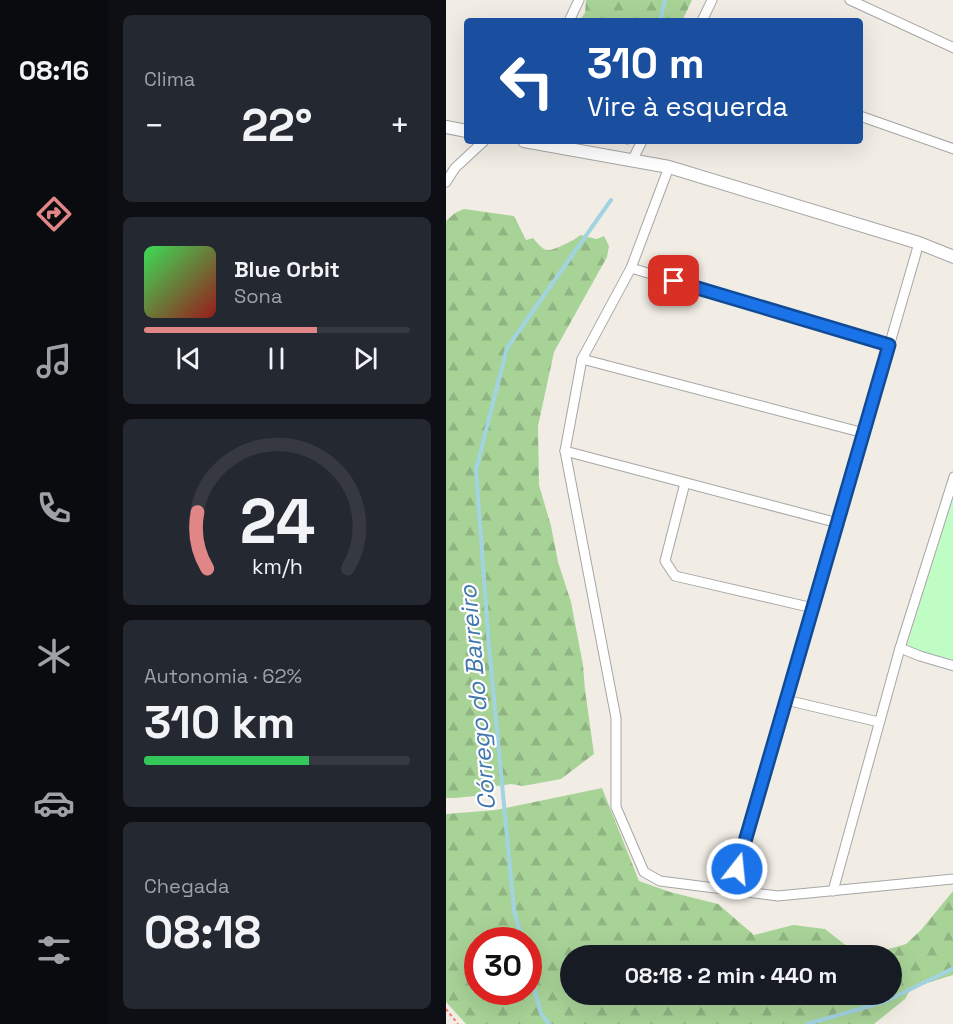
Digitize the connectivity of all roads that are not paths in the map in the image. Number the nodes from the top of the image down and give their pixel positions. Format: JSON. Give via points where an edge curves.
{"nodes":[{"id":1,"x":579,"y":0,"type":"edge"},
{"id":2,"x":712,"y":0,"type":"edge"},
{"id":3,"x":850,"y":0,"type":"edge"},
{"id":4,"x":570,"y":18,"type":"edge"},
{"id":5,"x":703,"y":18,"type":"edge"},
{"id":6,"x":953,"y":48,"type":"edge"},
{"id":7,"x":863,"y":117,"type":"edge"},
{"id":8,"x":446,"y":126,"type":"edge"},
{"id":9,"x":464,"y":129,"type":"edge"},
{"id":10,"x":481,"y":144,"type":"edge"},
{"id":11,"x":540,"y":144,"type":"edge"},
{"id":12,"x":640,"y":144,"type":"edge"},
{"id":13,"x":953,"y":148,"type":"edge"},
{"id":14,"x":632,"y":161,"type":"junction"},
{"id":15,"x":669,"y":167,"type":"junction"},
{"id":16,"x":446,"y":182,"type":"edge"},
{"id":17,"x":919,"y":243,"type":"junction"},
{"id":18,"x":953,"y":257,"type":"edge"},
{"id":19,"x":631,"y":268,"type":"junction"},
{"id":20,"x":889,"y":345,"type":"junction"},
{"id":21,"x":582,"y":359,"type":"junction"},
{"id":22,"x":864,"y":433,"type":"junction"},
{"id":23,"x":565,"y":451,"type":"junction"},
{"id":24,"x":953,"y":477,"type":"edge"},
{"id":25,"x":685,"y":483,"type":"junction"},
{"id":26,"x":838,"y":523,"type":"junction"},
{"id":27,"x":813,"y":608,"type":"junction"},
{"id":28,"x":900,"y":648,"type":"junction"},
{"id":29,"x":953,"y":666,"type":"edge"},
{"id":30,"x":786,"y":700,"type":"junction"},
{"id":31,"x":879,"y":722,"type":"junction"},
{"id":32,"x":953,"y":879,"type":"edge"},
{"id":33,"x":731,"y":890,"type":"junction"},
{"id":34,"x":833,"y":891,"type":"junction"}],
"edges":[{"from":1,"to":4,"type":"street"},
{"from":2,"to":5,"type":"street"},
{"from":3,"to":6,"type":"street"},
{"from":7,"to":13,"type":"street"},
{"from":8,"to":9,"type":"street"},
{"from":10,"to":16,"type":"street"},
{"from":11,"to":14,"type":"street"},
{"from":12,"to":14,"type":"street"},
{"from":14,"to":15,"type":"street"},
{"from":15,"to":17,"type":"street"},
{"from":15,"to":19,"type":"street"},
{"from":17,"to":18,"type":"street"},
{"from":17,"to":20,"type":"street"},
{"from":19,"to":20,"type":"street"},
{"from":19,"to":21,"type":"street"},
{"from":20,"to":22,"type":"street"},
{"from":21,"to":22,"type":"street"},
{"from":21,"to":23,"type":"street"},
{"from":22,"to":26,"type":"street"},
{"from":23,"to":25,"type":"street"},
{"from":23,"to":33,"type":"street","via":[[616,718],[616,807],[644,872],[660,881]]},
{"from":24,"to":28,"type":"street"},
{"from":25,"to":26,"type":"street"},
{"from":25,"to":27,"type":"street","via":[[665,561],[675,576]]},
{"from":26,"to":27,"type":"street"},
{"from":27,"to":30,"type":"street"},
{"from":28,"to":29,"type":"street"},
{"from":28,"to":31,"type":"street"},
{"from":30,"to":31,"type":"street"},
{"from":30,"to":33,"type":"street"},
{"from":31,"to":34,"type":"street"},
{"from":32,"to":34,"type":"street"},
{"from":33,"to":34,"type":"street","via":[[778,896]]}]}
